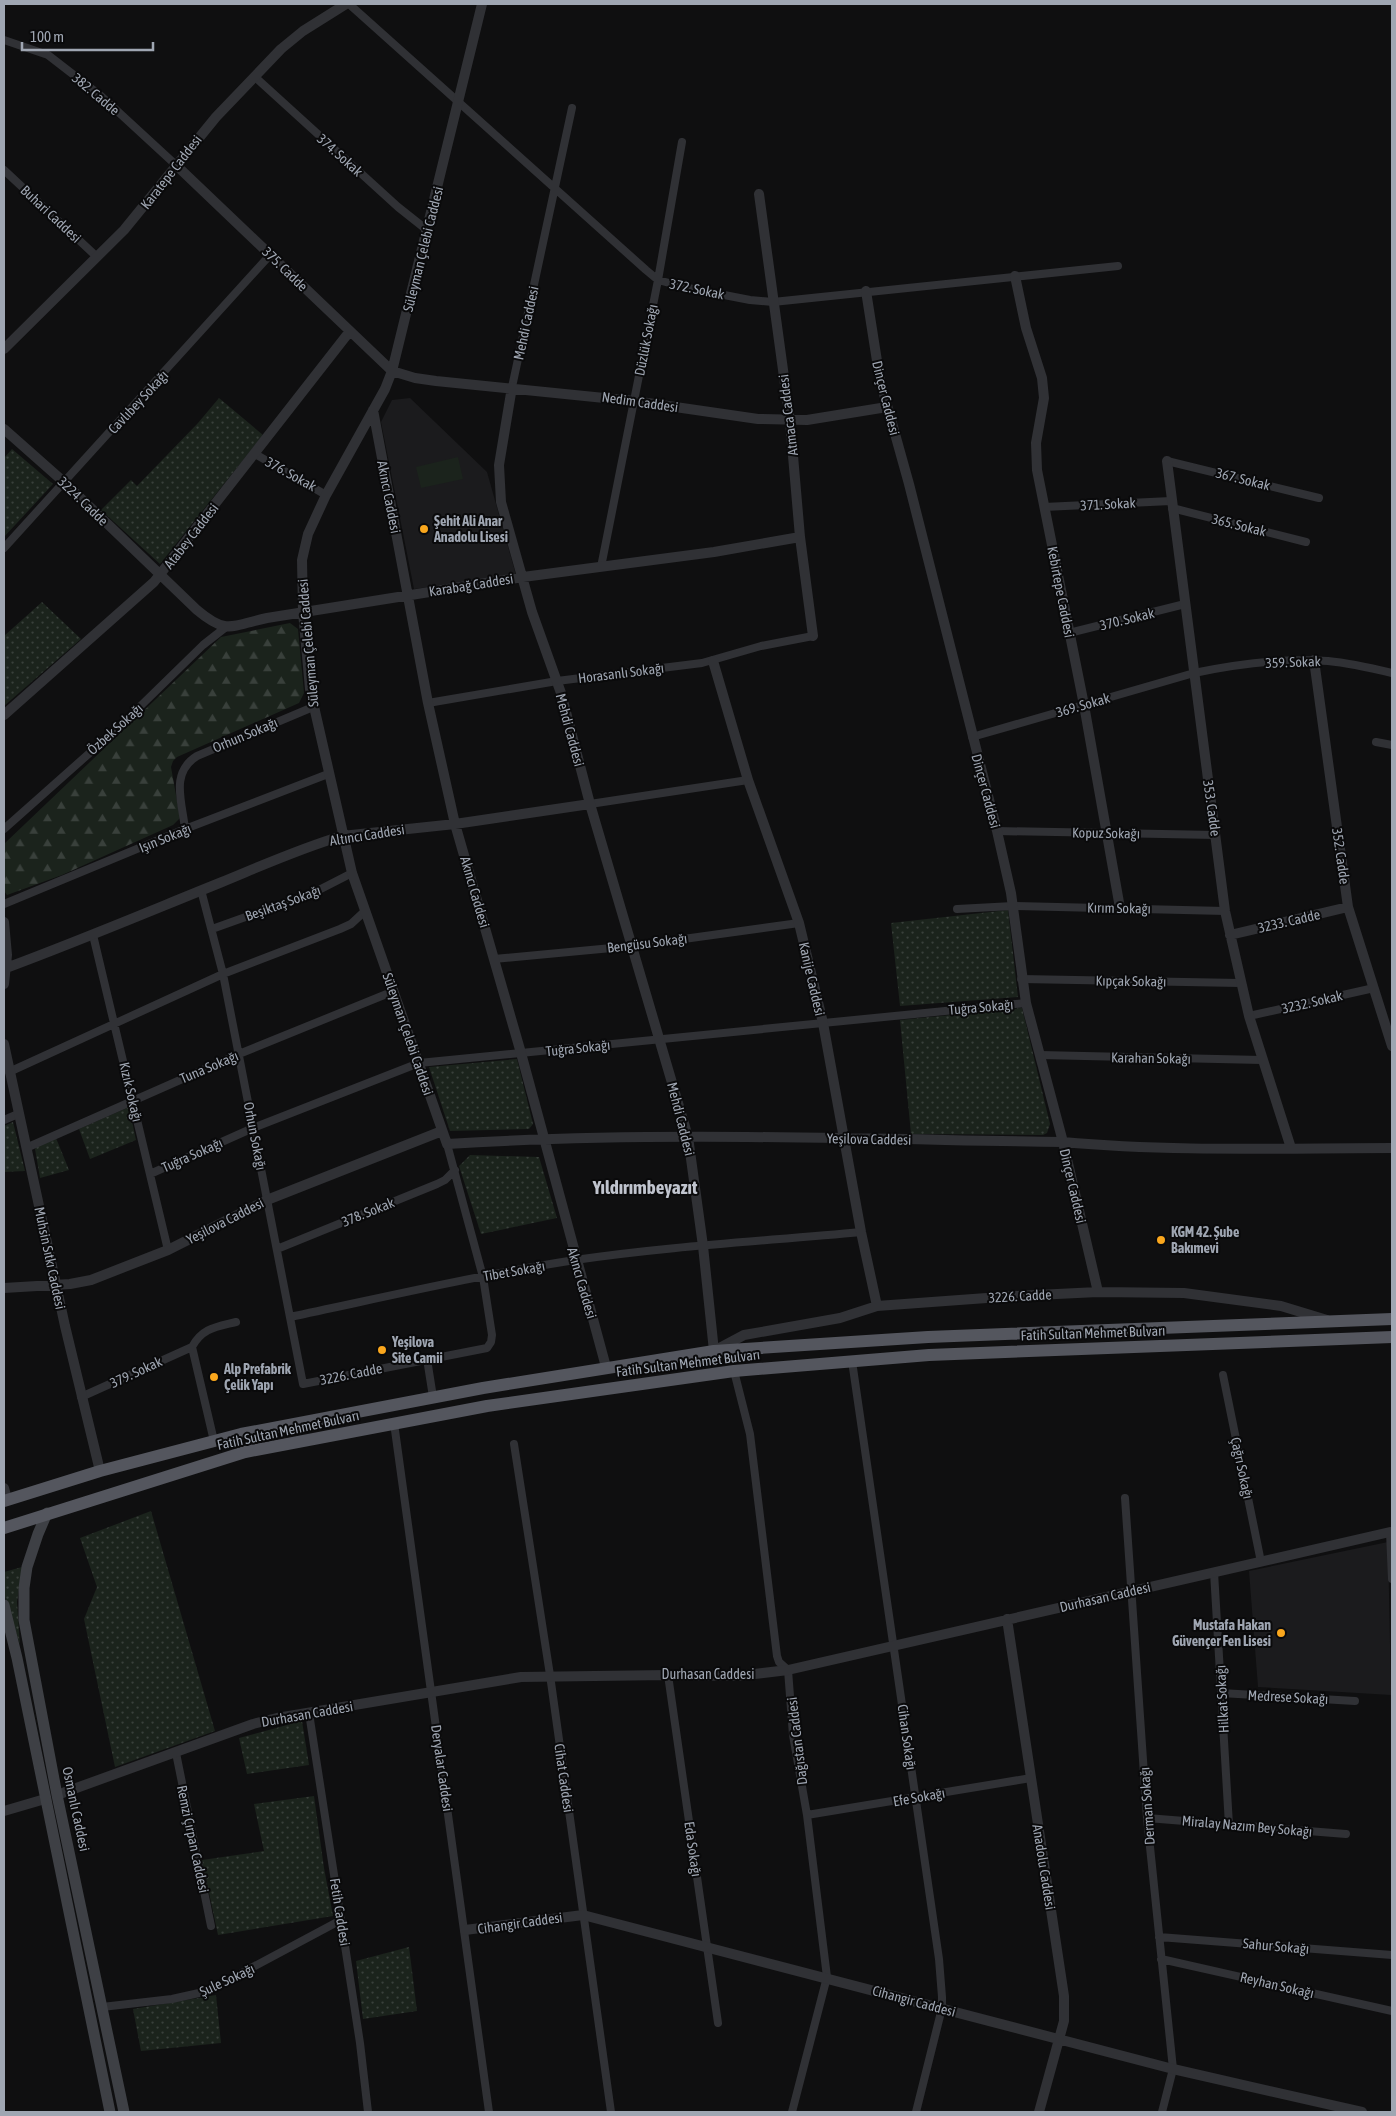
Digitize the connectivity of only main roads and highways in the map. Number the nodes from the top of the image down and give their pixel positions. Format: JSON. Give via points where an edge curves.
{"nodes":[{"id":1,"x":1392,"y":1319,"type":"edge"},
{"id":2,"x":1392,"y":1337,"type":"edge"},
{"id":3,"x":5,"y":1496,"type":"edge"},
{"id":4,"x":47,"y":1513,"type":"junction"},
{"id":5,"x":4,"y":1528,"type":"edge"},
{"id":6,"x":4,"y":1605,"type":"edge"},
{"id":7,"x":110,"y":2112,"type":"edge"},
{"id":8,"x":124,"y":2112,"type":"edge"}],
"edges":[{"from":1,"to":3,"type":"highway","name":"Fatih Sultan Mehmet Bulvarı","via":[[928,1337],[714,1351],[433,1397],[241,1434]]},
{"from":2,"to":4,"type":"highway","name":"Fatih Sultan Mehmet Bulvarı","via":[[949,1354],[734,1371],[487,1406],[245,1452]]},
{"from":4,"to":5,"type":"highway","name":"Fatih Sultan Mehmet Bulvarı"},
{"from":4,"to":8,"type":"main road","name":"Osmanlı Caddesi","via":[[27,1567],[23,1606],[25,1633]]},
{"from":6,"to":7,"type":"main road","name":"Osmanlı Caddesi"}]}
